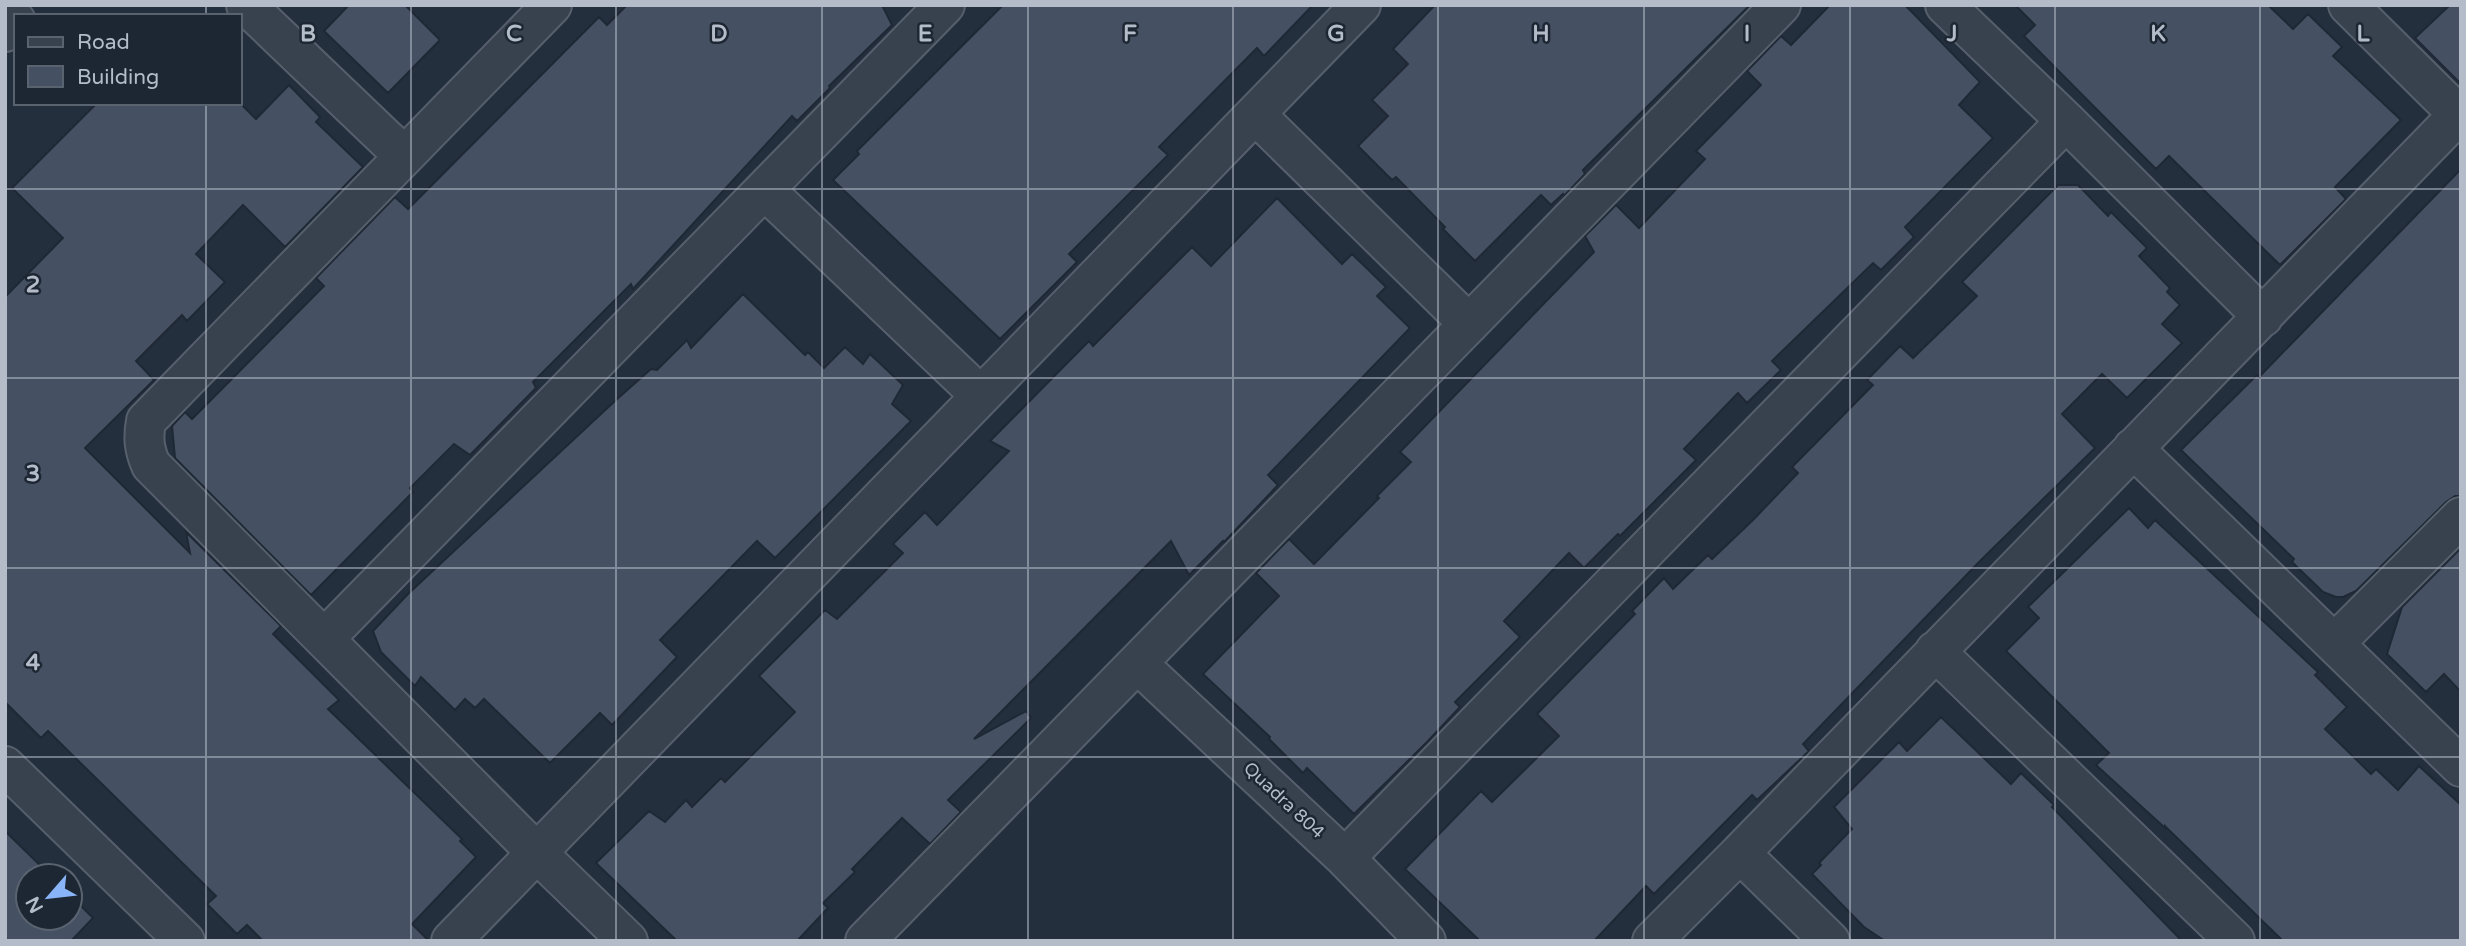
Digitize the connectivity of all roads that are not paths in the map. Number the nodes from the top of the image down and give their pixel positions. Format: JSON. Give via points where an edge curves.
{"nodes":[{"id":1,"x":246,"y":5,"type":"edge"},
{"id":2,"x":552,"y":5,"type":"edge"},
{"id":3,"x":945,"y":5,"type":"edge"},
{"id":4,"x":1361,"y":5,"type":"edge"},
{"id":5,"x":1781,"y":5,"type":"edge"},
{"id":6,"x":1945,"y":5,"type":"edge"},
{"id":7,"x":2348,"y":5,"type":"edge"},
{"id":8,"x":2460,"y":113,"type":"edge"},
{"id":9,"x":1255,"y":114,"type":"junction"},
{"id":10,"x":2066,"y":121,"type":"junction"},
{"id":11,"x":404,"y":156,"type":"junction"},
{"id":12,"x":765,"y":190,"type":"junction"},
{"id":13,"x":2263,"y":317,"type":"junction"},
{"id":14,"x":1469,"y":324,"type":"junction"},
{"id":15,"x":981,"y":396,"type":"junction"},
{"id":16,"x":2133,"y":448,"type":"junction"},
{"id":17,"x":2461,"y":517,"type":"edge"},
{"id":18,"x":324,"y":639,"type":"junction"},
{"id":19,"x":2336,"y":643,"type":"junction"},
{"id":20,"x":1936,"y":651,"type":"junction"},
{"id":21,"x":1138,"y":664,"type":"junction"},
{"id":22,"x":5,"y":766,"type":"edge"},
{"id":23,"x":2461,"y":767,"type":"edge"},
{"id":24,"x":537,"y":853,"type":"junction"},
{"id":25,"x":1740,"y":853,"type":"junction"},
{"id":26,"x":1345,"y":858,"type":"junction"},
{"id":27,"x":185,"y":941,"type":"edge"},
{"id":28,"x":452,"y":941,"type":"edge"},
{"id":29,"x":628,"y":941,"type":"edge"},
{"id":30,"x":865,"y":941,"type":"edge"},
{"id":31,"x":1426,"y":941,"type":"edge"},
{"id":32,"x":1652,"y":941,"type":"edge"},
{"id":33,"x":1830,"y":941,"type":"edge"},
{"id":34,"x":2235,"y":941,"type":"edge"}],
"edges":[{"from":1,"to":11,"type":"street"},
{"from":2,"to":11,"type":"street"},
{"from":3,"to":12,"type":"street"},
{"from":4,"to":9,"type":"street"},
{"from":5,"to":14,"type":"street"},
{"from":6,"to":10,"type":"street"},
{"from":7,"to":8,"type":"street"},
{"from":8,"to":13,"type":"street"},
{"from":9,"to":14,"type":"street"},
{"from":9,"to":15,"type":"street"},
{"from":10,"to":13,"type":"street"},
{"from":10,"to":26,"type":"street"},
{"from":11,"to":18,"type":"street","via":[[146,421],[143,438],[151,465]]},
{"from":12,"to":15,"type":"street"},
{"from":12,"to":18,"type":"street"},
{"from":13,"to":16,"type":"street"},
{"from":14,"to":21,"type":"street"},
{"from":15,"to":24,"type":"street"},
{"from":16,"to":19,"type":"street"},
{"from":16,"to":20,"type":"street"},
{"from":17,"to":19,"type":"street"},
{"from":18,"to":24,"type":"street"},
{"from":19,"to":23,"type":"street"},
{"from":20,"to":25,"type":"street"},
{"from":20,"to":34,"type":"street"},
{"from":21,"to":26,"type":"street","name":"Quadra 804"},
{"from":21,"to":30,"type":"street"},
{"from":22,"to":27,"type":"street"},
{"from":24,"to":28,"type":"street"},
{"from":24,"to":29,"type":"street"},
{"from":25,"to":32,"type":"street"},
{"from":25,"to":33,"type":"street"},
{"from":26,"to":31,"type":"street","name":"Quadra 804"}]}
